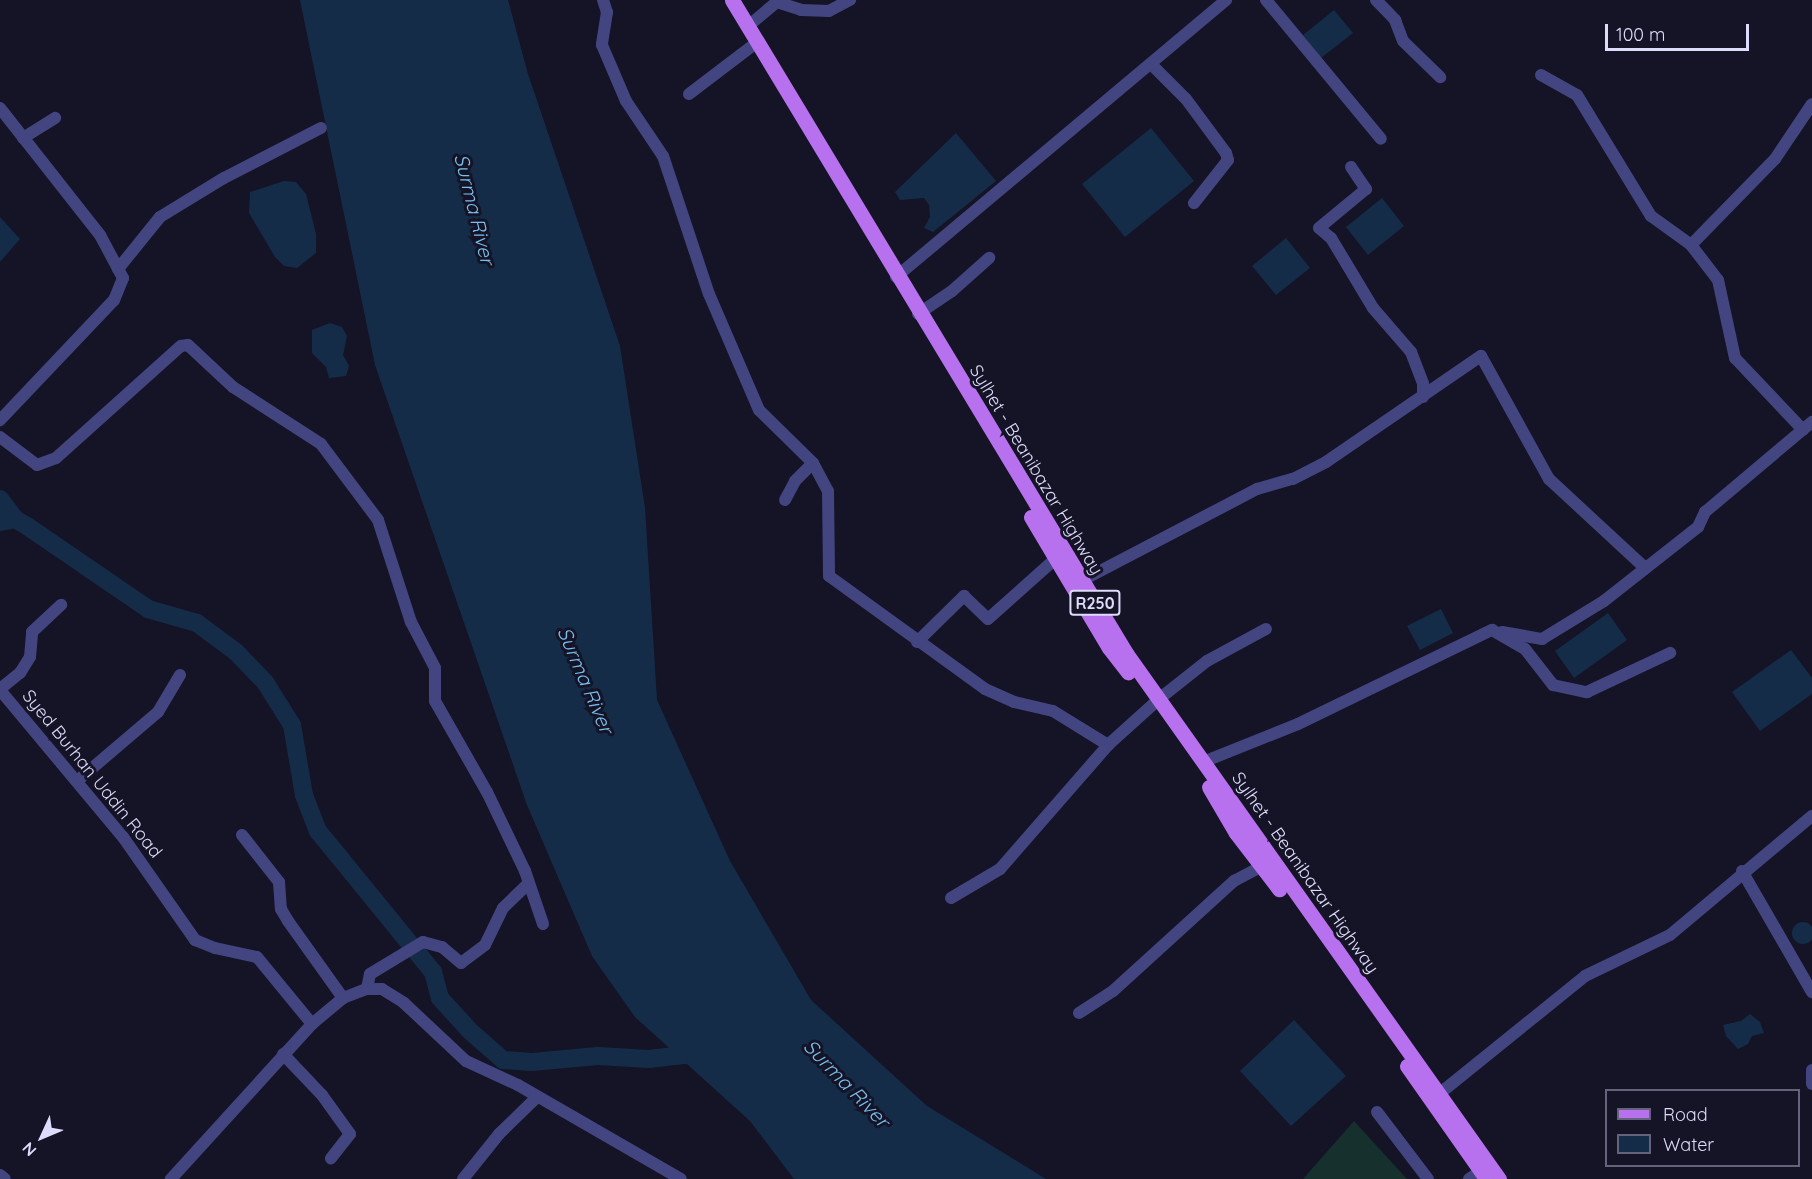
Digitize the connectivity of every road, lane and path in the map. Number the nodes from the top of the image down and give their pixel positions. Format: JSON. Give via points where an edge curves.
{"nodes":[{"id":1,"x":604,"y":0,"type":"edge"},
{"id":2,"x":722,"y":0,"type":"edge"},
{"id":3,"x":732,"y":0,"type":"edge"},
{"id":4,"x":850,"y":0,"type":"edge"},
{"id":5,"x":1226,"y":0,"type":"edge"},
{"id":6,"x":1266,"y":0,"type":"edge"},
{"id":7,"x":1376,"y":0,"type":"edge"},
{"id":8,"x":747,"y":27,"type":"junction"},
{"id":9,"x":751,"y":47,"type":"junction"},
{"id":10,"x":1151,"y":64,"type":"junction"},
{"id":11,"x":1541,"y":75,"type":"dead end"},
{"id":12,"x":1440,"y":77,"type":"dead end"},
{"id":13,"x":689,"y":94,"type":"dead end"},
{"id":14,"x":1812,"y":104,"type":"edge"},
{"id":15,"x":0,"y":108,"type":"edge"},
{"id":16,"x":55,"y":118,"type":"dead end"},
{"id":17,"x":321,"y":128,"type":"dead end"},
{"id":18,"x":23,"y":138,"type":"junction"},
{"id":19,"x":1381,"y":139,"type":"dead end"},
{"id":20,"x":1351,"y":167,"type":"dead end"},
{"id":21,"x":1194,"y":203,"type":"dead end"},
{"id":22,"x":1691,"y":245,"type":"junction"},
{"id":23,"x":989,"y":258,"type":"dead end"},
{"id":24,"x":118,"y":269,"type":"junction"},
{"id":25,"x":896,"y":277,"type":"junction"},
{"id":26,"x":918,"y":314,"type":"junction"},
{"id":27,"x":1423,"y":398,"type":"junction"},
{"id":28,"x":0,"y":420,"type":"edge"},
{"id":29,"x":1808,"y":426,"type":"edge"},
{"id":30,"x":0,"y":437,"type":"edge"},
{"id":31,"x":813,"y":463,"type":"junction"},
{"id":32,"x":785,"y":500,"type":"dead end"},
{"id":33,"x":1054,"y":560,"type":"junction"},
{"id":34,"x":1071,"y":564,"type":"junction"},
{"id":35,"x":1646,"y":568,"type":"junction"},
{"id":36,"x":1082,"y":581,"type":"junction"},
{"id":37,"x":61,"y":605,"type":"dead end"},
{"id":38,"x":1266,"y":629,"type":"dead end"},
{"id":39,"x":1492,"y":630,"type":"junction"},
{"id":40,"x":917,"y":642,"type":"junction"},
{"id":41,"x":1670,"y":653,"type":"dead end"},
{"id":42,"x":180,"y":675,"type":"dead end"},
{"id":43,"x":0,"y":689,"type":"edge"},
{"id":44,"x":1156,"y":701,"type":"junction"},
{"id":45,"x":1108,"y":745,"type":"junction"},
{"id":46,"x":1203,"y":762,"type":"junction"},
{"id":47,"x":77,"y":781,"type":"junction"},
{"id":48,"x":1812,"y":816,"type":"edge"},
{"id":49,"x":242,"y":835,"type":"dead end"},
{"id":50,"x":1262,"y":866,"type":"junction"},
{"id":51,"x":1742,"y":871,"type":"junction"},
{"id":52,"x":528,"y":884,"type":"junction"},
{"id":53,"x":951,"y":898,"type":"dead end"},
{"id":54,"x":543,"y":924,"type":"dead end"},
{"id":55,"x":367,"y":989,"type":"junction"},
{"id":56,"x":1812,"y":992,"type":"edge"},
{"id":57,"x":343,"y":998,"type":"junction"},
{"id":58,"x":1079,"y":1013,"type":"dead end"},
{"id":59,"x":312,"y":1024,"type":"junction"},
{"id":60,"x":283,"y":1054,"type":"junction"},
{"id":61,"x":1812,"y":1070,"type":"edge"},
{"id":62,"x":1812,"y":1084,"type":"edge"},
{"id":63,"x":1439,"y":1094,"type":"junction"},
{"id":64,"x":537,"y":1097,"type":"junction"},
{"id":65,"x":1377,"y":1112,"type":"dead end"},
{"id":66,"x":331,"y":1158,"type":"dead end"},
{"id":67,"x":661,"y":1174,"type":"edge"},
{"id":68,"x":0,"y":1175,"type":"edge"},
{"id":69,"x":1479,"y":1176,"type":"edge"},
{"id":70,"x":4,"y":1179,"type":"edge"},
{"id":71,"x":171,"y":1179,"type":"edge"},
{"id":72,"x":463,"y":1179,"type":"edge"},
{"id":73,"x":681,"y":1179,"type":"edge"},
{"id":74,"x":1428,"y":1179,"type":"edge"},
{"id":75,"x":1499,"y":1179,"type":"edge"}],
"edges":[{"from":1,"to":31,"type":"street","via":[[607,12],[602,45],[626,101],[663,156],[709,294],[759,410]]},
{"from":2,"to":9,"type":"main road","name":"Sylhet - Beanibazar Highway","number":"R250"},
{"from":3,"to":8,"type":"main road","name":"Sylhet - Beanibazar Highway","number":"R250"},
{"from":4,"to":8,"type":"street","via":[[829,11],[801,10],[777,2]]},
{"from":5,"to":10,"type":"street"},
{"from":6,"to":19,"type":"street"},
{"from":7,"to":12,"type":"street","via":[[1395,20],[1403,41]]},
{"from":8,"to":25,"type":"main road","name":"Sylhet - Beanibazar Highway","number":"R250"},
{"from":9,"to":13,"type":"street"},
{"from":9,"to":33,"type":"main road","name":"Sylhet - Beanibazar Highway","number":"R250"},
{"from":10,"to":21,"type":"street","via":[[1186,99],[1226,153],[1228,160]]},
{"from":10,"to":25,"type":"street"},
{"from":11,"to":22,"type":"street","via":[[1577,95],[1651,216]]},
{"from":14,"to":22,"type":"street","via":[[1775,159]]},
{"from":15,"to":18,"type":"street"},
{"from":16,"to":18,"type":"street"},
{"from":17,"to":24,"type":"street","via":[[224,178],[160,217]]},
{"from":18,"to":24,"type":"street","via":[[100,235]]},
{"from":20,"to":27,"type":"street","via":[[1366,189],[1319,228],[1331,238],[1372,308],[1411,352],[1423,384]]},
{"from":22,"to":29,"type":"street","via":[[1718,280],[1736,358]]},
{"from":23,"to":26,"type":"street"},
{"from":24,"to":28,"type":"street","via":[[123,278],[114,300]]},
{"from":25,"to":26,"type":"main road","name":"Sylhet - Beanibazar Highway","number":"R250"},
{"from":26,"to":34,"type":"main road","name":"Sylhet - Beanibazar Highway","number":"R250"},
{"from":27,"to":35,"type":"street","via":[[1476,358],[1485,358],[1520,432],[1549,479]]},
{"from":27,"to":36,"type":"street","via":[[1326,462],[1257,489]]},
{"from":29,"to":35,"type":"street","via":[[1705,512],[1698,527]]},
{"from":30,"to":52,"type":"street","via":[[37,465],[56,458],[181,346],[188,345],[233,387],[321,444],[378,520],[411,621],[435,668],[435,701],[487,792]]},
{"from":31,"to":32,"type":"street","via":[[795,481]]},
{"from":31,"to":40,"type":"street","via":[[828,491],[829,576]]},
{"from":33,"to":34,"type":"street"},
{"from":33,"to":40,"type":"street","via":[[988,619],[964,596]]},
{"from":33,"to":44,"type":"main road","name":"Sylhet - Beanibazar Highway","number":"R250","via":[[1109,648]]},
{"from":34,"to":36,"type":"main road","name":"Sylhet - Beanibazar Highway","number":"R250"},
{"from":35,"to":39,"type":"street","via":[[1604,601],[1542,639]]},
{"from":36,"to":44,"type":"main road","name":"Sylhet - Beanibazar Highway","number":"R250"},
{"from":37,"to":43,"type":"street","via":[[32,632],[30,657],[20,673]]},
{"from":38,"to":44,"type":"street","via":[[1207,661]]},
{"from":39,"to":41,"type":"street","via":[[1525,649],[1553,685],[1587,692]]},
{"from":39,"to":46,"type":"street","via":[[1298,724]]},
{"from":40,"to":45,"type":"street","via":[[985,689],[1014,702],[1053,711]]},
{"from":42,"to":47,"type":"street","via":[[158,712]]},
{"from":43,"to":47,"type":"street","name":"Syed Burhan Uddin Road"},
{"from":44,"to":45,"type":"street"},
{"from":44,"to":46,"type":"main road","name":"Sylhet - Beanibazar Highway","number":"R250"},
{"from":44,"to":50,"type":"main road","name":"Sylhet - Beanibazar Highway","number":"R250"},
{"from":45,"to":53,"type":"street","via":[[1000,869]]},
{"from":46,"to":63,"type":"main road","name":"Sylhet - Beanibazar Highway","number":"R250"},
{"from":47,"to":59,"type":"street","name":"Syed Burhan Uddin Road","via":[[123,837],[195,940],[257,957]]},
{"from":48,"to":51,"type":"street"},
{"from":49,"to":57,"type":"street","via":[[279,882],[284,915]]},
{"from":50,"to":58,"type":"street","via":[[1234,881],[1113,992]]},
{"from":50,"to":69,"type":"main road","name":"Sylhet - Beanibazar Highway","number":"R250"},
{"from":51,"to":56,"type":"street"},
{"from":51,"to":63,"type":"street","via":[[1670,935],[1585,976]]},
{"from":52,"to":54,"type":"street"},
{"from":52,"to":55,"type":"street","via":[[504,908],[485,945],[461,963],[442,947],[423,942],[370,974]]},
{"from":55,"to":57,"type":"street"},
{"from":55,"to":64,"type":"street","via":[[382,989],[405,1003],[466,1061]]},
{"from":57,"to":59,"type":"street"},
{"from":59,"to":60,"type":"street"},
{"from":60,"to":66,"type":"street","via":[[322,1095],[350,1134]]},
{"from":60,"to":71,"type":"street"},
{"from":61,"to":62,"type":"street"},
{"from":63,"to":75,"type":"main road","name":"Sylhet - Beanibazar Highway","number":"R250"},
{"from":64,"to":67,"type":"street"},
{"from":64,"to":72,"type":"street","via":[[499,1134]]},
{"from":65,"to":74,"type":"street"},
{"from":67,"to":73,"type":"street"},
{"from":68,"to":70,"type":"street"}]}
